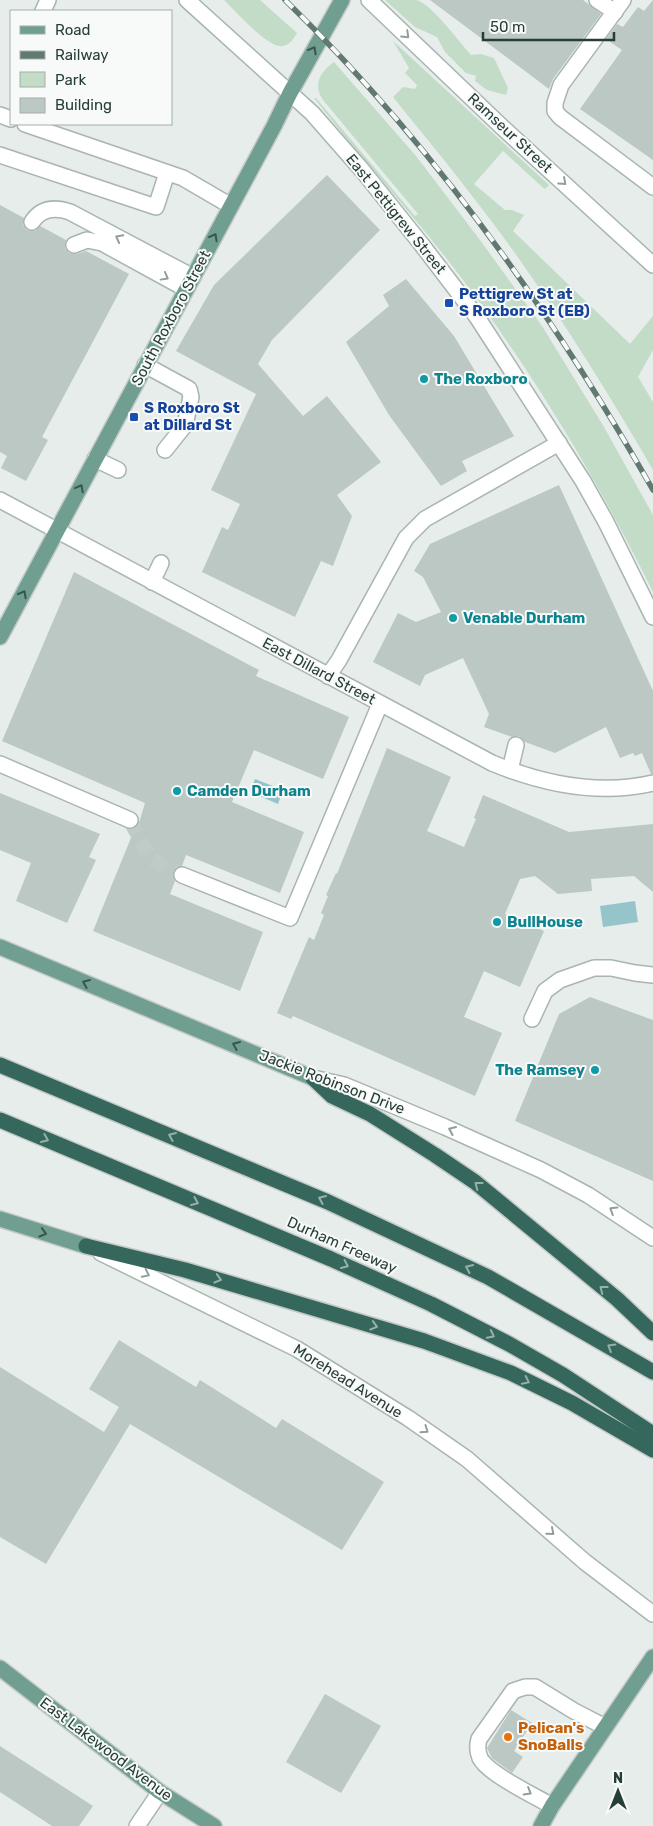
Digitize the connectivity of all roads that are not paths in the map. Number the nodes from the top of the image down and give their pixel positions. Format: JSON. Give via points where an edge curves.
{"nodes":[{"id":1,"x":187,"y":0,"type":"edge"},
{"id":2,"x":342,"y":0,"type":"edge"},
{"id":3,"x":597,"y":0,"type":"edge"},
{"id":4,"x":370,"y":1,"type":"edge"},
{"id":5,"x":619,"y":6,"type":"edge"},
{"id":6,"x":290,"y":93,"type":"junction"},
{"id":7,"x":28,"y":125,"type":"edge"},
{"id":8,"x":0,"y":155,"type":"edge"},
{"id":9,"x":167,"y":173,"type":"junction"},
{"id":10,"x":653,"y":187,"type":"edge"},
{"id":11,"x":231,"y":206,"type":"junction"},
{"id":12,"x":32,"y":222,"type":"dead end"},
{"id":13,"x":74,"y":244,"type":"dead end"},
{"id":14,"x":136,"y":254,"type":"junction"},
{"id":15,"x":653,"y":265,"type":"edge"},
{"id":16,"x":189,"y":283,"type":"junction"},
{"id":17,"x":145,"y":365,"type":"junction"},
{"id":18,"x":559,"y":443,"type":"junction"},
{"id":19,"x":165,"y":450,"type":"dead end"},
{"id":20,"x":95,"y":458,"type":"junction"},
{"id":21,"x":118,"y":470,"type":"dead end"},
{"id":22,"x":0,"y":500,"type":"edge"},
{"id":23,"x":57,"y":531,"type":"junction"},
{"id":24,"x":161,"y":563,"type":"dead end"},
{"id":25,"x":152,"y":582,"type":"junction"},
{"id":26,"x":653,"y":617,"type":"edge"},
{"id":27,"x":0,"y":637,"type":"edge"},
{"id":28,"x":328,"y":676,"type":"junction"},
{"id":29,"x":380,"y":704,"type":"junction"},
{"id":30,"x":516,"y":744,"type":"dead end"},
{"id":31,"x":0,"y":764,"type":"edge"},
{"id":32,"x":510,"y":770,"type":"junction"},
{"id":33,"x":653,"y":783,"type":"edge"},
{"id":34,"x":130,"y":820,"type":"tunnel mouth"},
{"id":35,"x":182,"y":875,"type":"tunnel mouth"},
{"id":36,"x":0,"y":947,"type":"edge"},
{"id":37,"x":653,"y":975,"type":"edge"},
{"id":38,"x":532,"y":1019,"type":"dead end"},
{"id":39,"x":0,"y":1064,"type":"edge"},
{"id":40,"x":313,"y":1078,"type":"junction"},
{"id":41,"x":0,"y":1120,"type":"edge"},
{"id":42,"x":0,"y":1219,"type":"edge"},
{"id":43,"x":653,"y":1238,"type":"edge"},
{"id":44,"x":86,"y":1246,"type":"junction"},
{"id":45,"x":653,"y":1333,"type":"edge"},
{"id":46,"x":653,"y":1372,"type":"edge"},
{"id":47,"x":653,"y":1434,"type":"edge"},
{"id":48,"x":653,"y":1450,"type":"edge"},
{"id":49,"x":653,"y":1614,"type":"edge"},
{"id":50,"x":653,"y":1657,"type":"edge"},
{"id":51,"x":0,"y":1668,"type":"edge"},
{"id":52,"x":605,"y":1727,"type":"junction"},
{"id":53,"x":160,"y":1792,"type":"junction"},
{"id":54,"x":552,"y":1806,"type":"junction"},
{"id":55,"x":137,"y":1826,"type":"edge"},
{"id":56,"x":214,"y":1826,"type":"edge"},
{"id":57,"x":541,"y":1826,"type":"edge"}],
"edges":[{"from":1,"to":6,"type":"street","name":"East Pettigrew Street"},
{"from":6,"to":2,"type":"main road","name":"South Roxboro Street","one_way":true},
{"from":3,"to":5,"type":"street"},
{"from":4,"to":15,"type":"street","name":"Ramseur Street","one_way":true},
{"from":5,"to":10,"type":"street","via":[[561,85],[555,111]]},
{"from":6,"to":11,"type":"main road","name":"South Roxboro Street"},
{"from":6,"to":18,"type":"street","name":"East Pettigrew Street","via":[[312,113],[428,252],[477,317]]},
{"from":7,"to":9,"type":"street"},
{"from":8,"to":9,"type":"street","via":[[156,207]]},
{"from":9,"to":11,"type":"street","via":[[183,178]]},
{"from":16,"to":11,"type":"main road","name":"South Roxboro Street","one_way":true},
{"from":14,"to":12,"type":"street","one_way":true,"via":[[62,209],[40,213]]},
{"from":13,"to":14,"type":"street","via":[[94,240]]},
{"from":14,"to":16,"type":"street"},
{"from":16,"to":17,"type":"main road","name":"South Roxboro Street"},
{"from":17,"to":19,"type":"street","via":[[189,389],[192,397],[185,425]]},
{"from":17,"to":20,"type":"main road","name":"South Roxboro Street"},
{"from":18,"to":26,"type":"street","name":"East Pettigrew Street","via":[[606,522]]},
{"from":18,"to":28,"type":"street","via":[[425,519],[406,538],[340,660]]},
{"from":20,"to":21,"type":"street"},
{"from":23,"to":20,"type":"main road","name":"South Roxboro Street","one_way":true},
{"from":22,"to":23,"type":"street","name":"East Dillard Street"},
{"from":23,"to":25,"type":"street","name":"East Dillard Street"},
{"from":27,"to":23,"type":"main road","name":"South Roxboro Street","one_way":true},
{"from":24,"to":25,"type":"street"},
{"from":25,"to":28,"type":"street","name":"East Dillard Street"},
{"from":28,"to":29,"type":"street","name":"East Dillard Street"},
{"from":29,"to":32,"type":"street","name":"East Dillard Street"},
{"from":29,"to":35,"type":"street","via":[[290,918]]},
{"from":30,"to":32,"type":"street"},
{"from":31,"to":34,"type":"street"},
{"from":32,"to":33,"type":"street","name":"East Dillard Street","via":[[572,787],[611,788]]},
{"from":40,"to":36,"type":"main road","name":"Jackie Robinson Drive","one_way":true},
{"from":37,"to":38,"type":"street","via":[[594,968],[560,980],[545,991]]},
{"from":46,"to":39,"type":"highway","one_way":true,"via":[[488,1276],[328,1202]]},
{"from":43,"to":40,"type":"street","name":"Jackie Robinson Drive","one_way":true,"via":[[595,1198],[540,1170],[344,1085]]},
{"from":45,"to":40,"type":"highway","one_way":true,"via":[[475,1182],[370,1114],[332,1096]]},
{"from":41,"to":47,"type":"highway","name":"Durham Freeway","one_way":true,"via":[[331,1258],[431,1304],[563,1375]]},
{"from":42,"to":44,"type":"main road","name":"Morehead Avenue","one_way":true},
{"from":44,"to":48,"type":"highway","one_way":true,"via":[[185,1270],[424,1341],[510,1373],[572,1402]]},
{"from":44,"to":49,"type":"street","name":"Morehead Avenue","one_way":true,"via":[[297,1349],[408,1418],[467,1459],[585,1562]]},
{"from":50,"to":52,"type":"main road"},
{"from":51,"to":53,"type":"main road","name":"East Lakewood Avenue"},
{"from":52,"to":54,"type":"main road"},
{"from":52,"to":54,"type":"street","one_way":true,"via":[[535,1687],[525,1686],[513,1691],[479,1739],[476,1748],[481,1760],[504,1778]]},
{"from":53,"to":55,"type":"street"},
{"from":53,"to":56,"type":"main road","name":"East Lakewood Avenue"},
{"from":54,"to":57,"type":"main road"}]}
